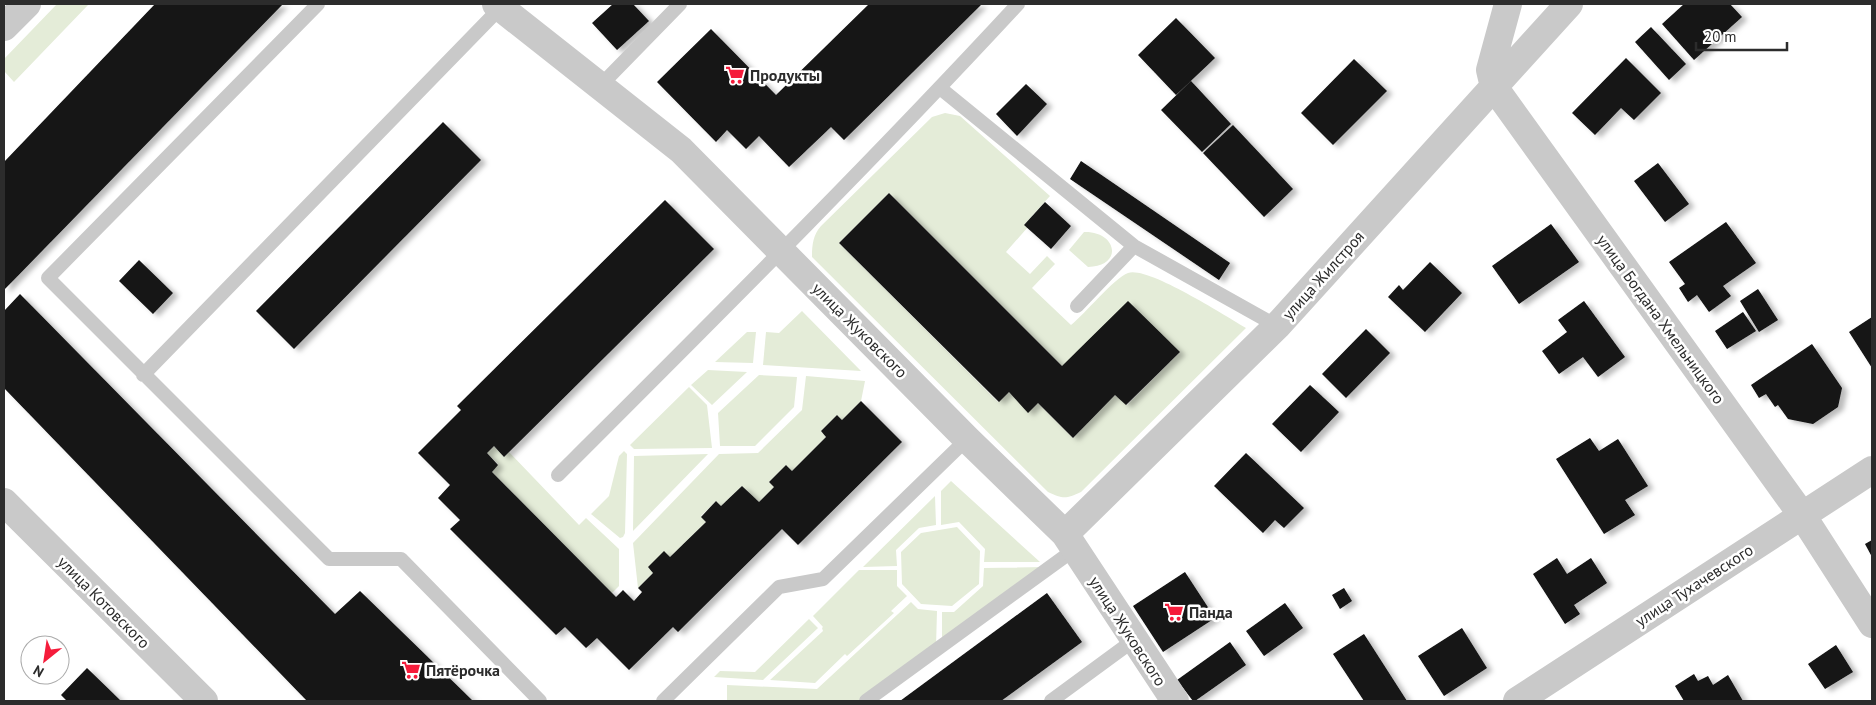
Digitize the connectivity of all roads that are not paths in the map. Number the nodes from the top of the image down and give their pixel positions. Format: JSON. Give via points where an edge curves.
{"nodes":[{"id":1,"x":26,"y":4,"type":"edge"},
{"id":2,"x":318,"y":4,"type":"edge"},
{"id":3,"x":680,"y":4,"type":"edge"},
{"id":4,"x":1018,"y":4,"type":"edge"},
{"id":5,"x":1508,"y":4,"type":"edge"},
{"id":6,"x":1569,"y":4,"type":"edge"},
{"id":7,"x":501,"y":5,"type":"edge"},
{"id":8,"x":4,"y":27,"type":"edge"},
{"id":9,"x":600,"y":86,"type":"junction"},
{"id":10,"x":1494,"y":87,"type":"junction"},
{"id":11,"x":940,"y":88,"type":"junction"},
{"id":12,"x":1134,"y":246,"type":"junction"},
{"id":13,"x":781,"y":251,"type":"junction"},
{"id":14,"x":1077,"y":306,"type":"dead end"},
{"id":15,"x":1277,"y":326,"type":"junction"},
{"id":16,"x":143,"y":375,"type":"junction"},
{"id":17,"x":967,"y":439,"type":"junction"},
{"id":18,"x":1872,"y":470,"type":"edge"},
{"id":19,"x":558,"y":475,"type":"dead end"},
{"id":20,"x":4,"y":502,"type":"edge"},
{"id":21,"x":1802,"y":515,"type":"junction"},
{"id":22,"x":1070,"y":542,"type":"junction"},
{"id":23,"x":1872,"y":624,"type":"edge"},
{"id":24,"x":1134,"y":640,"type":"junction"},
{"id":25,"x":204,"y":701,"type":"edge"},
{"id":26,"x":540,"y":701,"type":"edge"},
{"id":27,"x":663,"y":701,"type":"edge"},
{"id":28,"x":866,"y":701,"type":"edge"},
{"id":29,"x":1051,"y":701,"type":"edge"},
{"id":30,"x":1175,"y":701,"type":"edge"},
{"id":31,"x":1517,"y":701,"type":"edge"}],
"edges":[{"from":1,"to":8,"type":"street"},
{"from":2,"to":16,"type":"lane","via":[[48,278]]},
{"from":3,"to":9,"type":"lane"},
{"from":4,"to":11,"type":"lane"},
{"from":5,"to":10,"type":"street","via":[[1490,70]]},
{"from":6,"to":10,"type":"street","name":"улица Жилстроя"},
{"from":7,"to":9,"type":"street","name":"улица Жуковского"},
{"from":7,"to":16,"type":"lane"},
{"from":9,"to":13,"type":"street","name":"улица Жуковского","via":[[681,150]]},
{"from":10,"to":15,"type":"street","name":"улица Жилстроя"},
{"from":10,"to":21,"type":"street","name":"улица Богдана Хмельницкого"},
{"from":11,"to":12,"type":"lane"},
{"from":11,"to":13,"type":"lane"},
{"from":12,"to":14,"type":"lane"},
{"from":12,"to":15,"type":"lane"},
{"from":13,"to":17,"type":"street","name":"улица Жуковского"},
{"from":13,"to":19,"type":"lane"},
{"from":15,"to":22,"type":"street","name":"улица Жилстроя"},
{"from":16,"to":26,"type":"lane","via":[[329,559],[401,559]]},
{"from":17,"to":22,"type":"street","name":"улица Жуковского"},
{"from":17,"to":27,"type":"lane","via":[[823,580],[780,587]]},
{"from":18,"to":21,"type":"street","name":"улица Тухачевского"},
{"from":20,"to":25,"type":"street","name":"улица Котовского"},
{"from":21,"to":23,"type":"street","name":"улица Богдана Хмельницкого"},
{"from":21,"to":31,"type":"street","name":"улица Тухачевского"},
{"from":22,"to":24,"type":"street","name":"улица Жуковского"},
{"from":22,"to":28,"type":"lane"},
{"from":24,"to":29,"type":"lane"},
{"from":24,"to":30,"type":"street","name":"улица Жуковского"}]}
